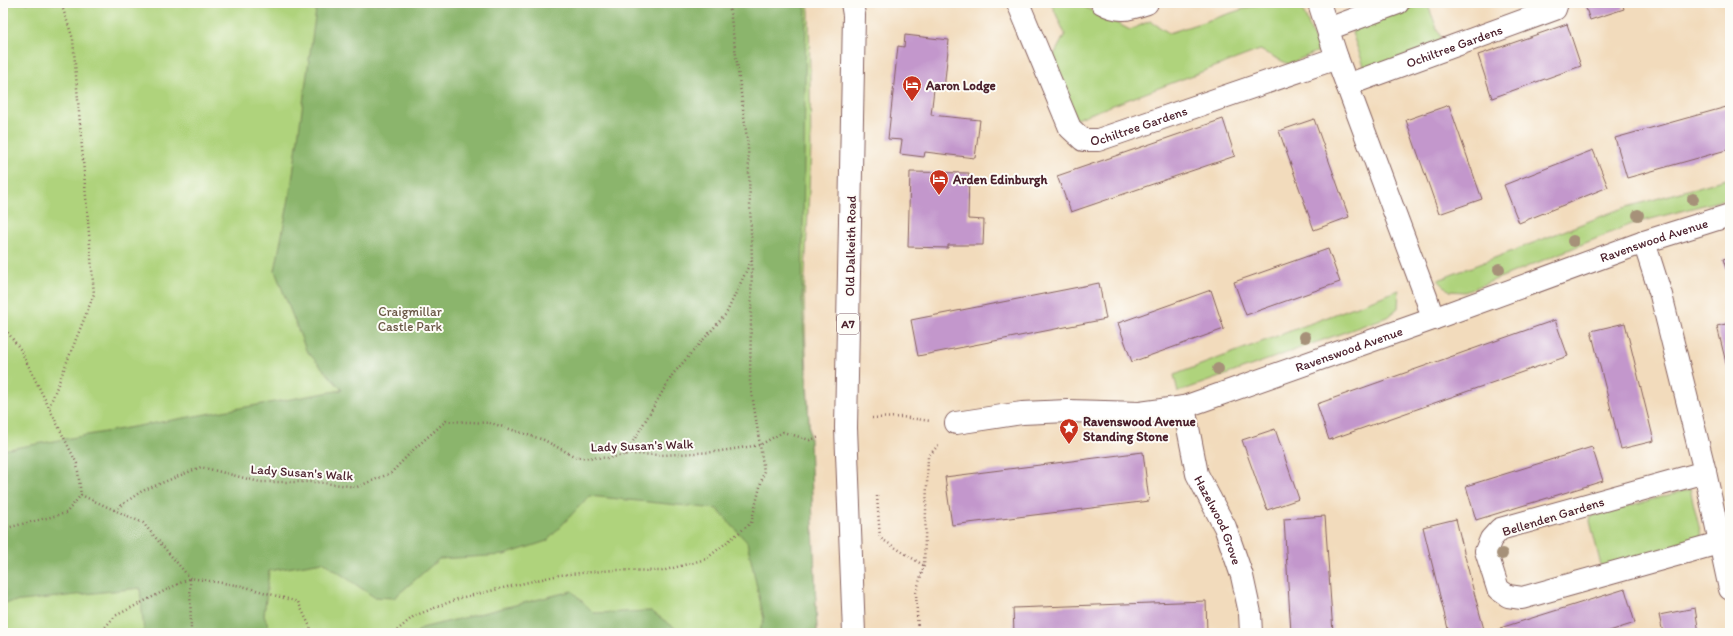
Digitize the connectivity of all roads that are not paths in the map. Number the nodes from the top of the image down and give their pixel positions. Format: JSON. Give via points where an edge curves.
{"nodes":[{"id":1,"x":852,"y":3,"type":"edge"},
{"id":2,"x":1018,"y":3,"type":"edge"},
{"id":3,"x":1102,"y":3,"type":"edge"},
{"id":4,"x":1147,"y":3,"type":"edge"},
{"id":5,"x":1319,"y":3,"type":"edge"},
{"id":6,"x":1398,"y":3,"type":"edge"},
{"id":7,"x":1557,"y":3,"type":"edge"},
{"id":8,"x":1328,"y":29,"type":"junction"},
{"id":9,"x":1337,"y":58,"type":"junction"},
{"id":10,"x":1347,"y":84,"type":"junction"},
{"id":11,"x":1730,"y":215,"type":"edge"},
{"id":12,"x":1644,"y":242,"type":"junction"},
{"id":13,"x":1433,"y":319,"type":"junction"},
{"id":14,"x":1184,"y":406,"type":"junction"},
{"id":15,"x":956,"y":423,"type":"road end"},
{"id":16,"x":1705,"y":472,"type":"junction"},
{"id":17,"x":1719,"y":543,"type":"junction"},
{"id":18,"x":1730,"y":589,"type":"edge"},
{"id":19,"x":854,"y":633,"type":"edge"},
{"id":20,"x":1252,"y":633,"type":"edge"}],
"edges":[{"from":1,"to":19,"type":"street","name":"Old Dalkeith Road","number":"A7","via":[[854,23],[846,428]]},
{"from":2,"to":9,"type":"street","name":"Ochiltree Gardens","via":[[1070,128],[1083,140],[1098,140]]},
{"from":3,"to":4,"type":"street","via":[[1112,9],[1125,10]]},
{"from":5,"to":8,"type":"street"},
{"from":6,"to":8,"type":"street"},
{"from":7,"to":10,"type":"street","name":"Ochiltree Gardens","via":[[1555,9]]},
{"from":8,"to":9,"type":"street"},
{"from":9,"to":10,"type":"street"},
{"from":10,"to":13,"type":"street"},
{"from":11,"to":12,"type":"street","name":"Ravenswood Avenue"},
{"from":12,"to":13,"type":"street","name":"Ravenswood Avenue"},
{"from":12,"to":16,"type":"street","via":[[1661,295]]},
{"from":13,"to":14,"type":"street","name":"Ravenswood Avenue"},
{"from":14,"to":15,"type":"street","name":"Ravenswood Avenue","via":[[1140,412],[1068,411],[1022,414]]},
{"from":14,"to":20,"type":"street","name":"Hazelwood Grove","via":[[1197,474],[1225,527],[1242,576]]},
{"from":16,"to":17,"type":"street"},
{"from":16,"to":17,"type":"street","name":"Bellenden Gardens","via":[[1500,529],[1491,539],[1486,551],[1498,589],[1508,596],[1522,598]]},
{"from":17,"to":18,"type":"street"}]}
